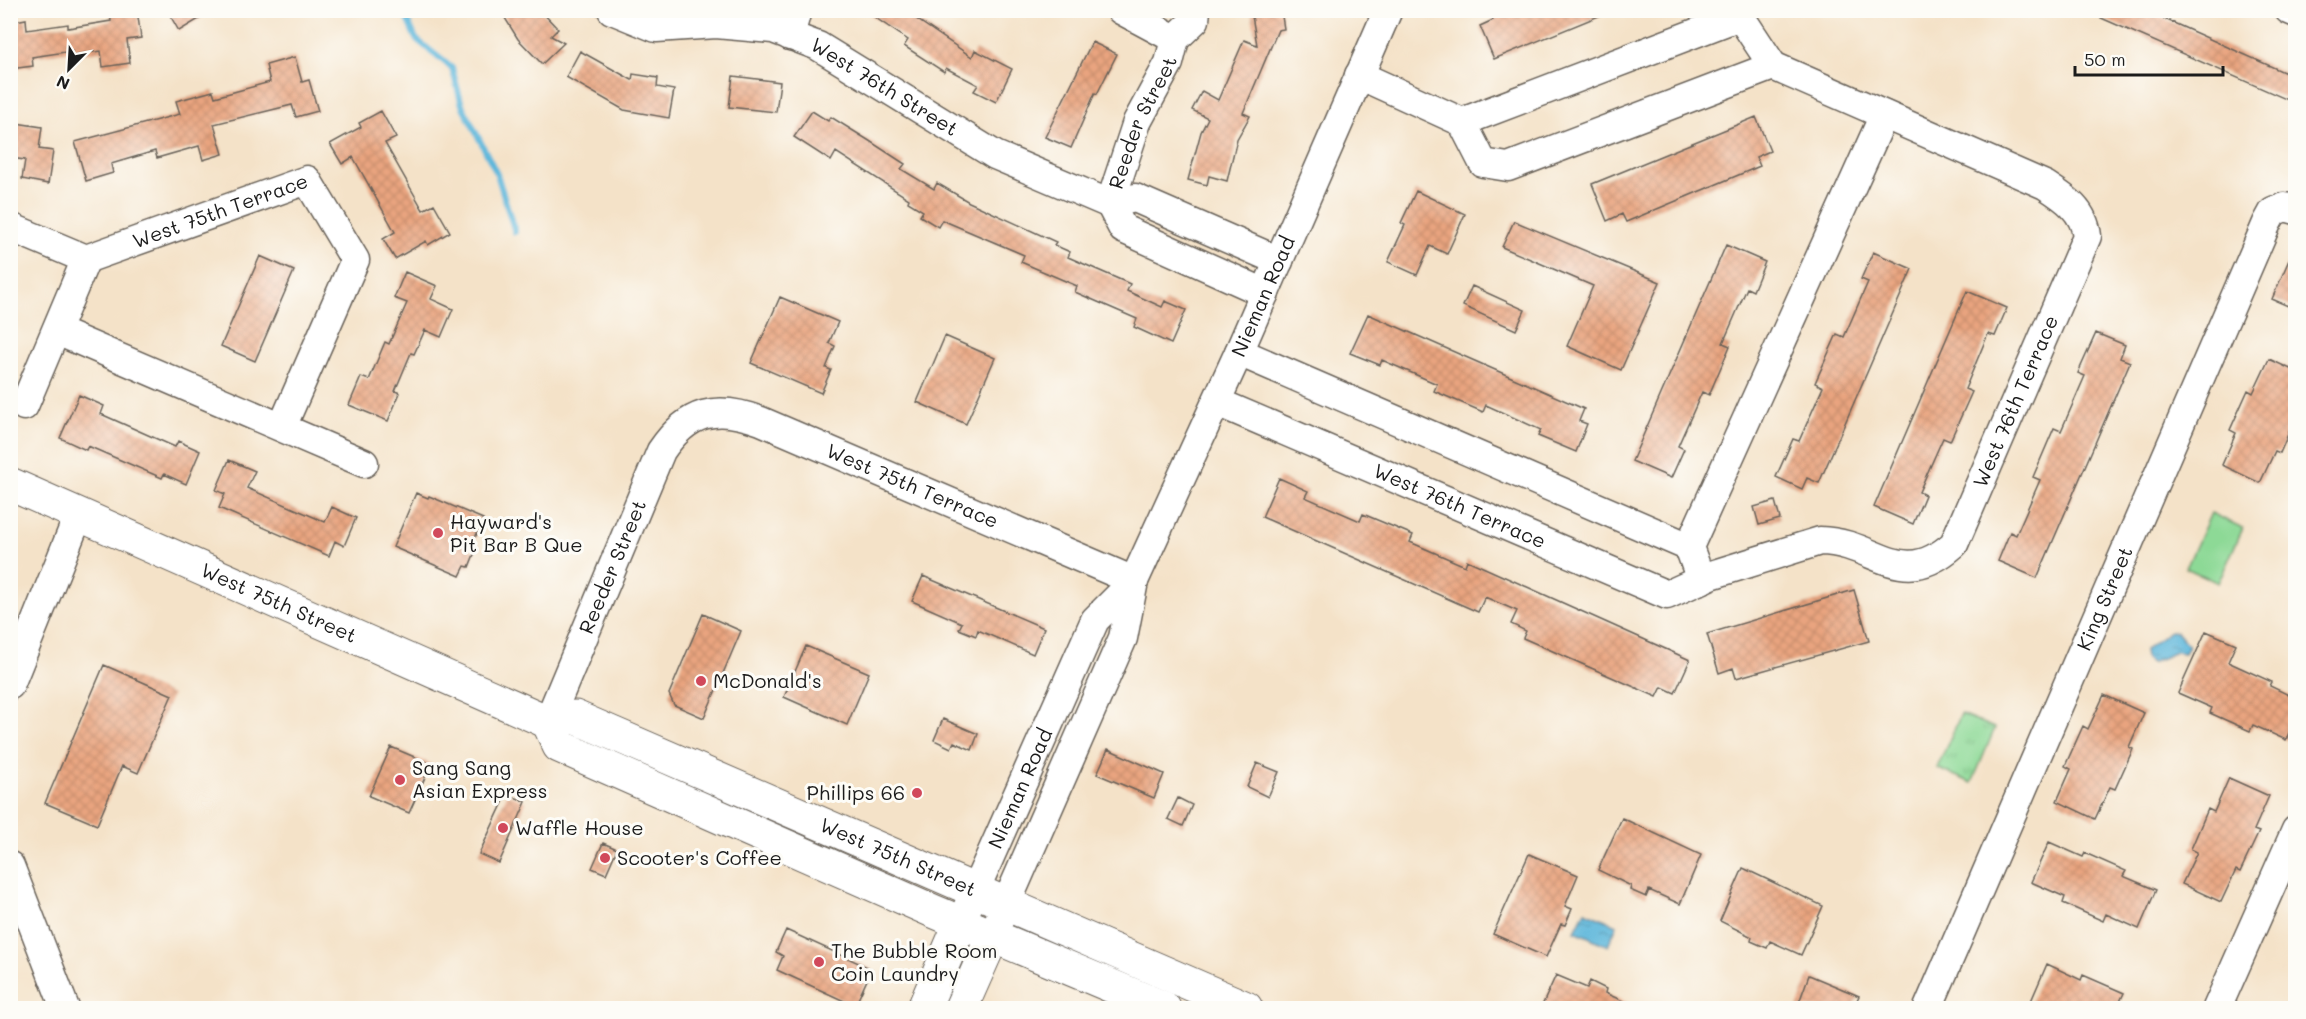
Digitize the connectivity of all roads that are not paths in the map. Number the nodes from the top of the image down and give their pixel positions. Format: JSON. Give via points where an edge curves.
{"nodes":[{"id":1,"x":612,"y":10,"type":"edge"},
{"id":2,"x":1121,"y":10,"type":"edge"},
{"id":3,"x":1196,"y":10,"type":"edge"},
{"id":4,"x":1388,"y":10,"type":"edge"},
{"id":5,"x":2289,"y":10,"type":"edge"},
{"id":6,"x":2295,"y":13,"type":"edge"},
{"id":7,"x":794,"y":23,"type":"edge"},
{"id":8,"x":1175,"y":39,"type":"junction"},
{"id":9,"x":1773,"y":66,"type":"junction"},
{"id":10,"x":1359,"y":75,"type":"junction"},
{"id":11,"x":1884,"y":115,"type":"junction"},
{"id":12,"x":1462,"y":122,"type":"junction"},
{"id":13,"x":1110,"y":204,"type":"junction"},
{"id":14,"x":2295,"y":210,"type":"edge"},
{"id":15,"x":10,"y":227,"type":"edge"},
{"id":16,"x":86,"y":259,"type":"junction"},
{"id":17,"x":1279,"y":261,"type":"junction"},
{"id":18,"x":1265,"y":293,"type":"junction"},
{"id":19,"x":57,"y":331,"type":"junction"},
{"id":20,"x":1239,"y":352,"type":"junction"},
{"id":21,"x":1217,"y":402,"type":"junction"},
{"id":22,"x":24,"y":406,"type":"dead end"},
{"id":23,"x":689,"y":421,"type":"joint"},
{"id":24,"x":282,"y":427,"type":"junction"},
{"id":25,"x":364,"y":463,"type":"dead end"},
{"id":26,"x":10,"y":484,"type":"edge"},
{"id":27,"x":79,"y":514,"type":"junction"},
{"id":28,"x":1689,"y":547,"type":"junction"},
{"id":29,"x":1701,"y":580,"type":"junction"},
{"id":30,"x":1134,"y":581,"type":"junction"},
{"id":31,"x":10,"y":685,"type":"edge"},
{"id":32,"x":548,"y":722,"type":"junction"},
{"id":33,"x":2295,"y":830,"type":"edge"},
{"id":34,"x":10,"y":866,"type":"edge"},
{"id":35,"x":975,"y":890,"type":"junction"},
{"id":36,"x":1006,"y":903,"type":"junction"},
{"id":37,"x":961,"y":922,"type":"junction"},
{"id":38,"x":993,"y":936,"type":"junction"},
{"id":39,"x":65,"y":1008,"type":"edge"},
{"id":40,"x":924,"y":1008,"type":"edge"},
{"id":41,"x":961,"y":1008,"type":"edge"},
{"id":42,"x":1164,"y":1008,"type":"edge"},
{"id":43,"x":1246,"y":1008,"type":"edge"},
{"id":44,"x":1928,"y":1008,"type":"edge"},
{"id":45,"x":2217,"y":1008,"type":"edge"}],
"edges":[{"from":1,"to":7,"type":"street","name":"West 76th Street","via":[[656,28],[717,24],[773,29]]},
{"from":2,"to":8,"type":"street","name":"Reeder Street"},
{"from":3,"to":8,"type":"street","name":"Reeder Street","via":[[1195,20]]},
{"from":4,"to":10,"type":"street","name":"Nieman Road"},
{"from":5,"to":6,"type":"street"},
{"from":7,"to":13,"type":"street","name":"West 76th Street","via":[[818,46],[996,155]]},
{"from":8,"to":13,"type":"street","name":"Reeder Street","via":[[1169,63],[1124,155]]},
{"from":9,"to":11,"type":"street","name":"West 76th Terrace"},
{"from":9,"to":12,"type":"street","via":[[1508,167],[1483,163]]},
{"from":9,"to":12,"type":"street","via":[[1740,16]]},
{"from":10,"to":12,"type":"street"},
{"from":10,"to":17,"type":"street","name":"Nieman Road"},
{"from":11,"to":28,"type":"street"},
{"from":11,"to":29,"type":"street","name":"West 76th Terrace","via":[[2045,185],[2065,198],[2085,224],[2083,248],[1954,544],[1944,553],[1925,564],[1910,566],[1820,541]]},
{"from":13,"to":17,"type":"street","via":[[1135,198]]},
{"from":13,"to":18,"type":"street","via":[[1123,229]]},
{"from":14,"to":44,"type":"street","name":"King Street","via":[[2285,207],[2273,212],[2267,223]]},
{"from":15,"to":16,"type":"street"},
{"from":16,"to":19,"type":"street"},
{"from":16,"to":24,"type":"street","name":"West 75th Terrace","via":[[307,180],[355,260]]},
{"from":17,"to":18,"type":"street","name":"Nieman Road"},
{"from":18,"to":20,"type":"street","name":"Nieman Road"},
{"from":19,"to":22,"type":"street"},
{"from":19,"to":24,"type":"street"},
{"from":20,"to":21,"type":"street","name":"Nieman Road"},
{"from":20,"to":28,"type":"street"},
{"from":21,"to":29,"type":"street","name":"West 76th Terrace","via":[[1667,596]]},
{"from":21,"to":30,"type":"street","name":"Nieman Road"},
{"from":23,"to":30,"type":"street","name":"West 75th Terrace","via":[[715,412],[738,413]]},
{"from":23,"to":32,"type":"street","name":"Reeder Street","via":[[674,432],[648,478]]},
{"from":24,"to":25,"type":"street"},
{"from":26,"to":27,"type":"main road","name":"West 75th Street"},
{"from":27,"to":31,"type":"street"},
{"from":27,"to":32,"type":"main road","name":"West 75th Street"},
{"from":28,"to":29,"type":"street"},
{"from":30,"to":35,"type":"street","name":"Nieman Road","via":[[1095,620]]},
{"from":30,"to":36,"type":"street","name":"Nieman Road","via":[[1123,638]]},
{"from":32,"to":35,"type":"main road","name":"West 75th Street","via":[[575,717]]},
{"from":32,"to":37,"type":"main road","name":"West 75th Street","via":[[559,746]]},
{"from":33,"to":45,"type":"street"},
{"from":34,"to":39,"type":"street"},
{"from":35,"to":36,"type":"main road","name":"West 75th Street"},
{"from":35,"to":37,"type":"street","name":"Nieman Road"},
{"from":36,"to":38,"type":"street","name":"Nieman Road"},
{"from":36,"to":43,"type":"main road","name":"West 75th Street"},
{"from":37,"to":38,"type":"main road","name":"West 75th Street"},
{"from":37,"to":40,"type":"main road","name":"Nieman Road"},
{"from":38,"to":41,"type":"main road","name":"Nieman Road"},
{"from":38,"to":42,"type":"main road","name":"West 75th Street"}]}
